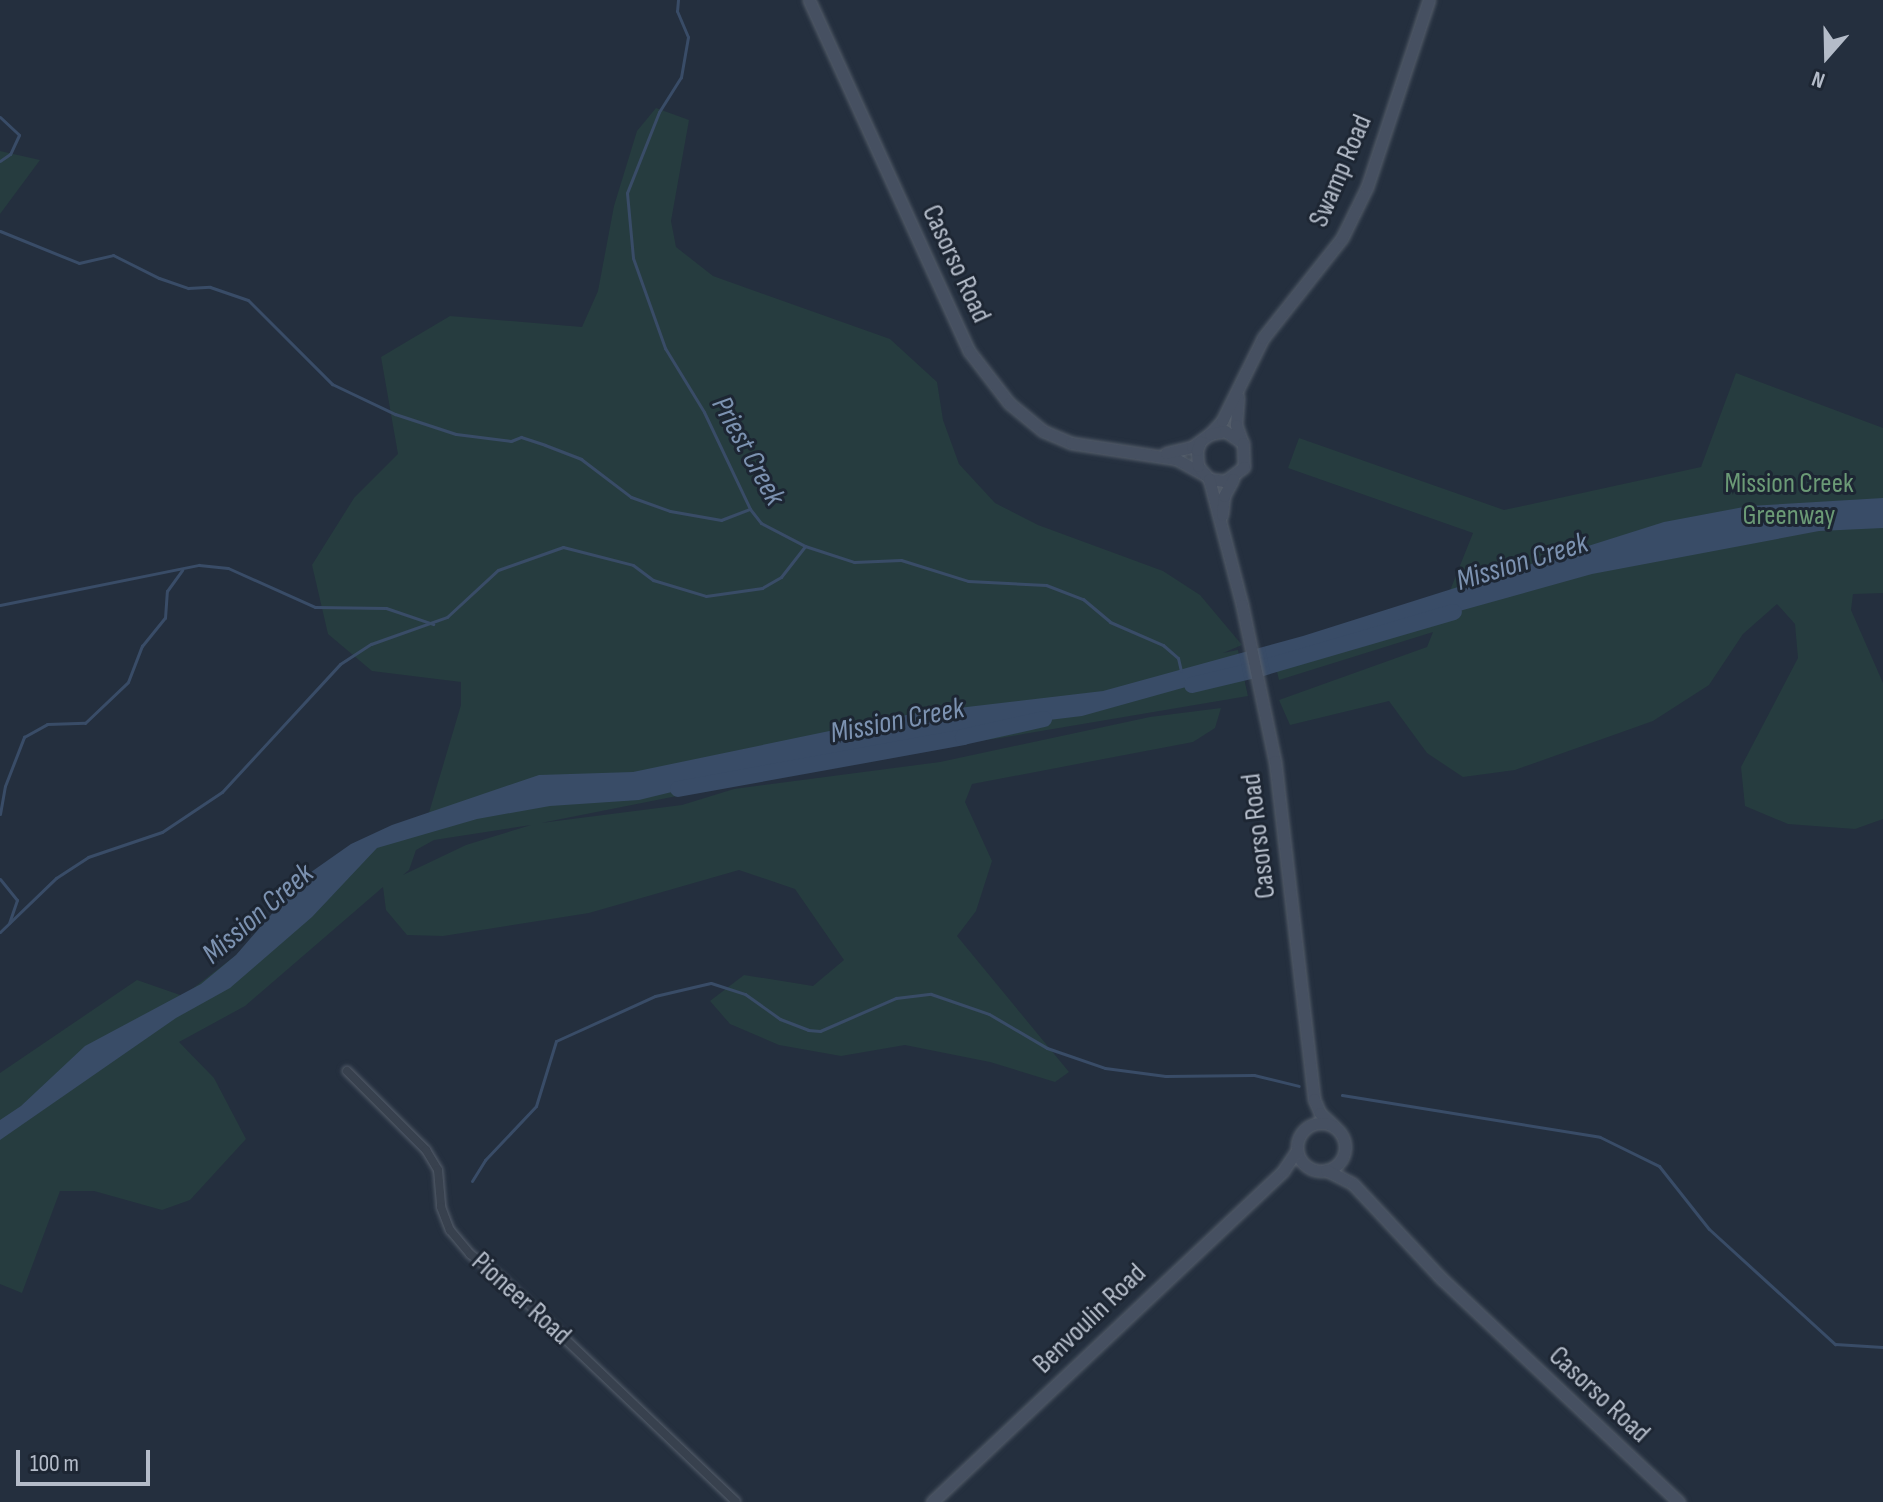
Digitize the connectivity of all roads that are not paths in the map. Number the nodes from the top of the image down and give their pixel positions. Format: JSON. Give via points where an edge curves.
{"nodes":[{"id":1,"x":809,"y":0,"type":"edge"},
{"id":2,"x":1429,"y":0,"type":"edge"},
{"id":3,"x":1241,"y":385,"type":"junction"},
{"id":4,"x":1205,"y":438,"type":"junction"},
{"id":5,"x":1243,"y":443,"type":"junction"},
{"id":6,"x":1146,"y":454,"type":"junction"},
{"id":7,"x":1206,"y":476,"type":"junction"},
{"id":8,"x":1233,"y":479,"type":"junction"},
{"id":9,"x":1222,"y":523,"type":"junction"},
{"id":10,"x":347,"y":1071,"type":"dead end"},
{"id":11,"x":1314,"y":1099,"type":"junction"},
{"id":12,"x":1334,"y":1126,"type":"junction"},
{"id":13,"x":1304,"y":1129,"type":"junction"},
{"id":14,"x":1297,"y":1150,"type":"junction"},
{"id":15,"x":1343,"y":1155,"type":"junction"},
{"id":16,"x":1311,"y":1169,"type":"junction"},
{"id":17,"x":1326,"y":1170,"type":"junction"},
{"id":18,"x":1283,"y":1171,"type":"junction"},
{"id":19,"x":1353,"y":1184,"type":"junction"},
{"id":20,"x":736,"y":1502,"type":"edge"},
{"id":21,"x":932,"y":1502,"type":"edge"},
{"id":22,"x":1679,"y":1502,"type":"edge"}],
"edges":[{"from":1,"to":6,"type":"main road","name":"Casorso Road","via":[[969,351],[993,384],[1044,432],[1091,448]]},
{"from":2,"to":3,"type":"main road","name":"Swamp Road","via":[[1367,187],[1342,238],[1263,338]]},
{"from":3,"to":4,"type":"main road","name":"Swamp Road","via":[[1222,421]]},
{"from":3,"to":5,"type":"main road","name":"Swamp Road","via":[[1236,425]]},
{"from":4,"to":5,"type":"main road","via":[[1232,433]]},
{"from":4,"to":6,"type":"main road","name":"Casorso Road","via":[[1175,452]]},
{"from":4,"to":7,"type":"main road","via":[[1196,458]]},
{"from":5,"to":8,"type":"main road","via":[[1247,459]]},
{"from":6,"to":7,"type":"main road","name":"Casorso Road","via":[[1189,463]]},
{"from":7,"to":8,"type":"main road"},
{"from":7,"to":9,"type":"main road","name":"Casorso Road"},
{"from":8,"to":9,"type":"main road","name":"Casorso Road","via":[[1224,496]]},
{"from":9,"to":11,"type":"main road","name":"Casorso Road","via":[[1275,761]]},
{"from":10,"to":20,"type":"street","name":"Pioneer Road","via":[[426,1150],[438,1170],[441,1207],[450,1230],[470,1254]]},
{"from":11,"to":12,"type":"main road","name":"Casorso Road"},
{"from":11,"to":13,"type":"main road","name":"Casorso Road"},
{"from":12,"to":13,"type":"main road","via":[[1319,1123]]},
{"from":12,"to":15,"type":"main road","via":[[1343,1139]]},
{"from":13,"to":14,"type":"main road"},
{"from":14,"to":16,"type":"main road"},
{"from":14,"to":18,"type":"main road","name":"Benvoulin Road"},
{"from":15,"to":17,"type":"main road"},
{"from":15,"to":19,"type":"main road","name":"Casorso Road"},
{"from":16,"to":17,"type":"main road"},
{"from":16,"to":18,"type":"main road"},
{"from":17,"to":19,"type":"main road","name":"Casorso Road"},
{"from":18,"to":21,"type":"main road","name":"Benvoulin Road"},
{"from":19,"to":22,"type":"main road","name":"Casorso Road","via":[[1441,1278]]}]}
